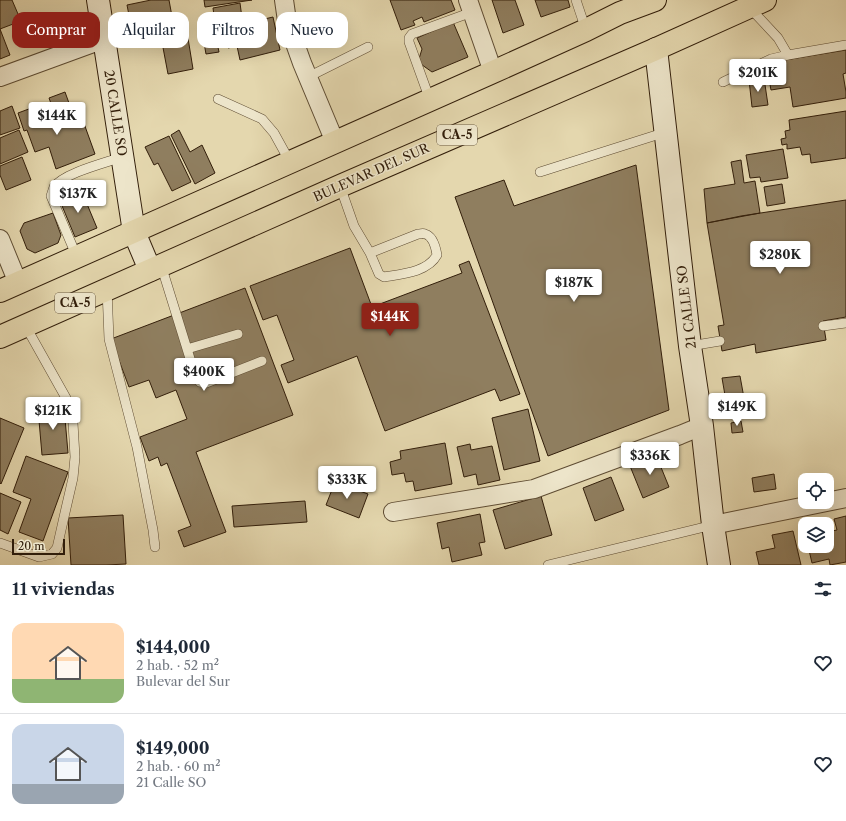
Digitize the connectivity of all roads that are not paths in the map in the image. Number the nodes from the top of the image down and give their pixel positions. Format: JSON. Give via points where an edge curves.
{"nodes":[{"id":1,"x":98,"y":0,"type":"edge"},
{"id":2,"x":284,"y":0,"type":"edge"},
{"id":3,"x":576,"y":0,"type":"edge"},
{"id":4,"x":653,"y":0,"type":"edge"},
{"id":5,"x":757,"y":4,"type":"edge"},
{"id":6,"x":470,"y":6,"type":"edge"},
{"id":7,"x":586,"y":30,"type":"junction"},
{"id":8,"x":104,"y":39,"type":"junction"},
{"id":9,"x":846,"y":45,"type":"edge"},
{"id":10,"x":368,"y":47,"type":"dead end"},
{"id":11,"x":656,"y":49,"type":"junction"},
{"id":12,"x":788,"y":55,"type":"junction"},
{"id":13,"x":493,"y":72,"type":"junction"},
{"id":14,"x":0,"y":77,"type":"edge"},
{"id":15,"x":308,"y":77,"type":"junction"},
{"id":16,"x":723,"y":82,"type":"dead end"},
{"id":17,"x":218,"y":99,"type":"dead end"},
{"id":18,"x":430,"y":100,"type":"junction"},
{"id":19,"x":666,"y":132,"type":"junction"},
{"id":20,"x":335,"y":142,"type":"junction"},
{"id":21,"x":122,"y":157,"type":"junction"},
{"id":22,"x":290,"y":162,"type":"junction"},
{"id":23,"x":540,"y":172,"type":"dead end"},
{"id":24,"x":340,"y":186,"type":"junction"},
{"id":25,"x":134,"y":232,"type":"junction"},
{"id":26,"x":0,"y":239,"type":"edge"},
{"id":27,"x":370,"y":253,"type":"junction"},
{"id":28,"x":77,"y":257,"type":"junction"},
{"id":29,"x":155,"y":267,"type":"junction"},
{"id":30,"x":9,"y":287,"type":"edge"},
{"id":31,"x":107,"y":289,"type":"junction"},
{"id":32,"x":846,"y":323,"type":"edge"},
{"id":33,"x":25,"y":325,"type":"junction"},
{"id":34,"x":823,"y":326,"type":"dead end"},
{"id":35,"x":238,"y":334,"type":"dead end"},
{"id":36,"x":0,"y":337,"type":"edge"},
{"id":37,"x":720,"y":341,"type":"dead end"},
{"id":38,"x":690,"y":346,"type":"junction"},
{"id":39,"x":187,"y":349,"type":"junction"},
{"id":40,"x":262,"y":362,"type":"dead end"},
{"id":41,"x":702,"y":426,"type":"junction"},
{"id":42,"x":846,"y":498,"type":"edge"},
{"id":43,"x":393,"y":512,"type":"dead end"},
{"id":44,"x":713,"y":526,"type":"junction"},
{"id":45,"x":0,"y":543,"type":"edge"},
{"id":46,"x":155,"y":547,"type":"dead end"},
{"id":47,"x":548,"y":565,"type":"edge"},
{"id":48,"x":719,"y":565,"type":"edge"}],
"edges":[{"from":1,"to":8,"type":"street","name":"20 CALLE SO"},
{"from":2,"to":15,"type":"street","via":[[287,21]]},
{"from":3,"to":7,"type":"lane"},
{"from":4,"to":7,"type":"highway","via":[[619,10]]},
{"from":5,"to":11,"type":"highway","name":"BULEVAR DEL SUR","number":"CA-5"},
{"from":5,"to":12,"type":"lane"},
{"from":6,"to":13,"type":"street"},
{"from":6,"to":18,"type":"lane","via":[[412,34],[409,38],[408,42]]},
{"from":7,"to":13,"type":"highway"},
{"from":8,"to":14,"type":"street"},
{"from":8,"to":21,"type":"street","name":"20 CALLE SO"},
{"from":9,"to":12,"type":"lane"},
{"from":10,"to":15,"type":"lane"},
{"from":11,"to":19,"type":"street","name":"21 CALLE SO"},
{"from":11,"to":24,"type":"highway","name":"BULEVAR DEL SUR","number":"CA-5"},
{"from":12,"to":16,"type":"lane","via":[[771,59]]},
{"from":13,"to":18,"type":"highway"},
{"from":15,"to":20,"type":"street"},
{"from":17,"to":22,"type":"lane","via":[[262,119],[274,133]]},
{"from":18,"to":20,"type":"highway"},
{"from":19,"to":23,"type":"lane"},
{"from":19,"to":38,"type":"street","name":"21 CALLE SO"},
{"from":20,"to":22,"type":"highway"},
{"from":21,"to":25,"type":"street","name":"20 CALLE SO"},
{"from":21,"to":28,"type":"lane","via":[[70,176],[54,188],[51,196]]},
{"from":22,"to":25,"type":"highway"},
{"from":24,"to":27,"type":"lane","via":[[354,226]]},
{"from":24,"to":29,"type":"highway","name":"BULEVAR DEL SUR","number":"CA-5"},
{"from":25,"to":28,"type":"highway"},
{"from":25,"to":29,"type":"street","name":"20 CALLE SO"},
{"from":26,"to":30,"type":"street"},
{"from":27,"to":27,"type":"lane","via":[[418,234],[426,234],[430,237],[437,255],[427,267],[406,274],[384,277],[379,274]]},
{"from":28,"to":30,"type":"highway"},
{"from":29,"to":31,"type":"highway","name":"BULEVAR DEL SUR","number":"CA-5"},
{"from":29,"to":39,"type":"lane"},
{"from":31,"to":33,"type":"highway","name":"BULEVAR DEL SUR","number":"CA-5"},
{"from":31,"to":46,"type":"lane","via":[[109,339],[137,447]]},
{"from":32,"to":34,"type":"lane"},
{"from":33,"to":36,"type":"highway","name":"BULEVAR DEL SUR","number":"CA-5"},
{"from":33,"to":45,"type":"lane","via":[[66,398],[73,423],[73,478],[57,548],[52,554],[39,557]]},
{"from":35,"to":39,"type":"lane"},
{"from":37,"to":38,"type":"lane"},
{"from":38,"to":41,"type":"street","name":"21 CALLE SO"},
{"from":39,"to":40,"type":"lane","via":[[195,376],[206,384]]},
{"from":41,"to":43,"type":"street","via":[[534,489]]},
{"from":41,"to":44,"type":"street","name":"21 CALLE SO"},
{"from":42,"to":44,"type":"street"},
{"from":44,"to":47,"type":"lane"},
{"from":44,"to":48,"type":"street","name":"21 CALLE SO"}]}
